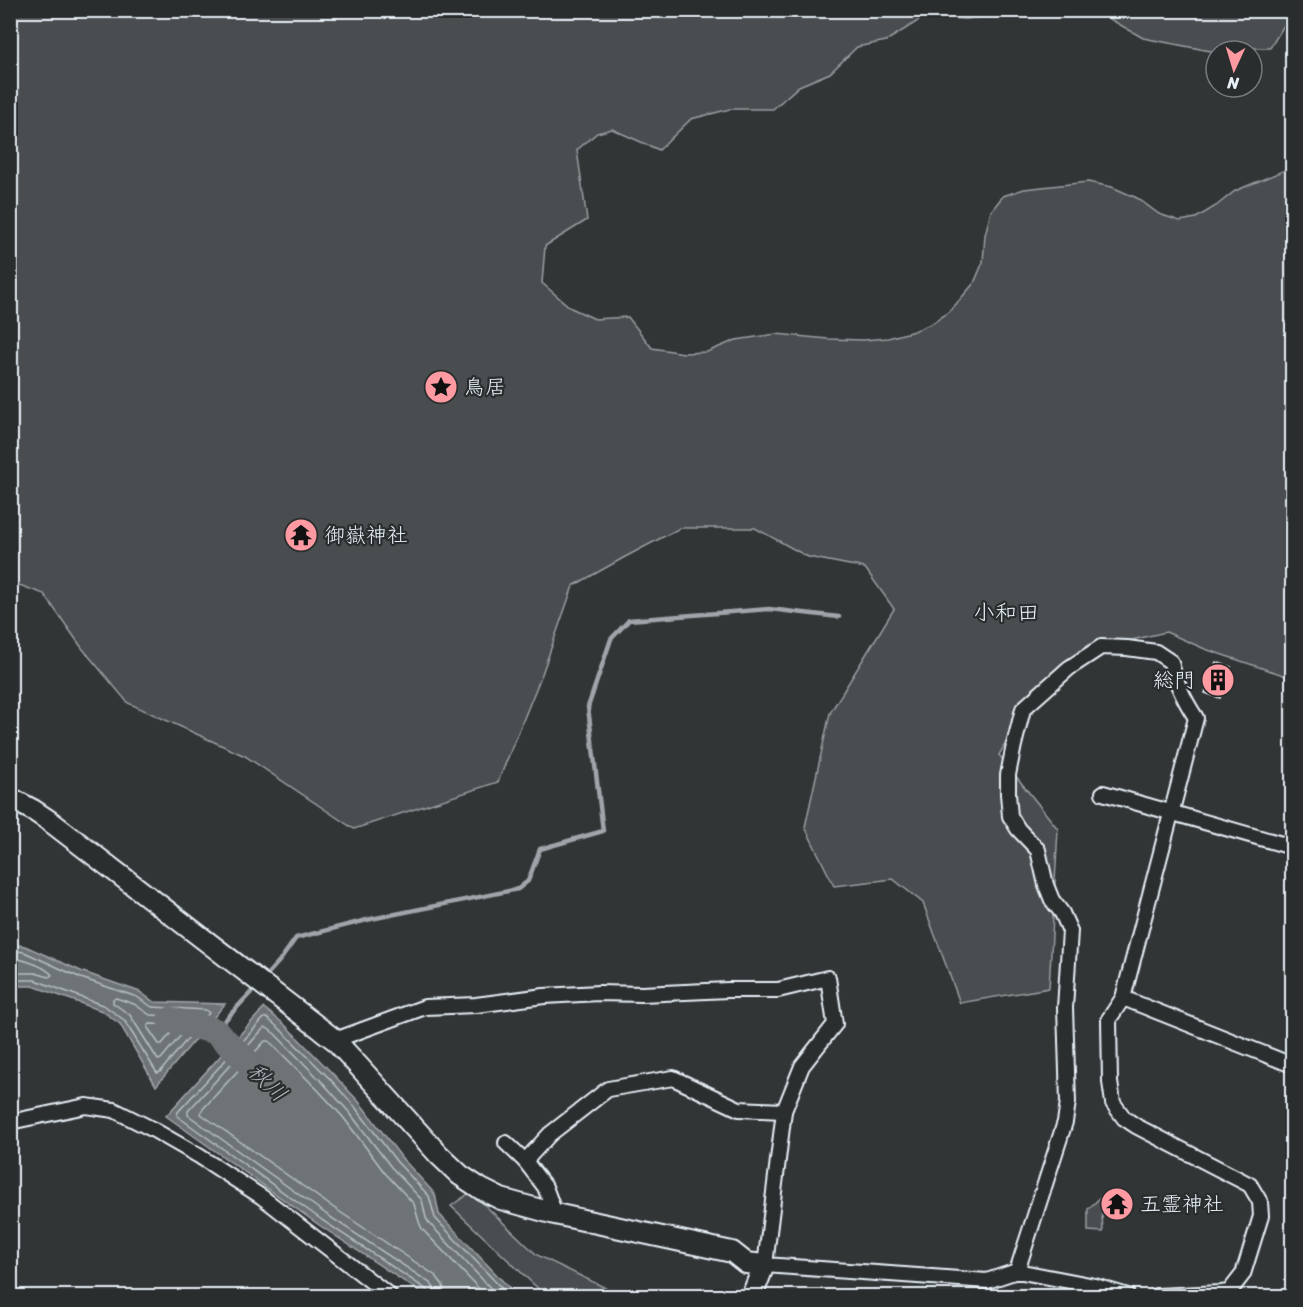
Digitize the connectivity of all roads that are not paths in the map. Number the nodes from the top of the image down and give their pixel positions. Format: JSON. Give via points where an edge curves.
{"nodes":[{"id":1,"x":1103,"y":793,"type":"dead end"},
{"id":2,"x":10,"y":798,"type":"edge"},
{"id":3,"x":1172,"y":814,"type":"junction"},
{"id":4,"x":1293,"y":847,"type":"edge"},
{"id":5,"x":1123,"y":998,"type":"junction"},
{"id":6,"x":334,"y":1040,"type":"junction"},
{"id":7,"x":1293,"y":1065,"type":"edge"},
{"id":8,"x":784,"y":1111,"type":"junction"},
{"id":9,"x":10,"y":1122,"type":"edge"},
{"id":10,"x":506,"y":1143,"type":"dead end"},
{"id":11,"x":525,"y":1161,"type":"junction"},
{"id":12,"x":555,"y":1214,"type":"junction"},
{"id":13,"x":1017,"y":1271,"type":"junction"},
{"id":14,"x":390,"y":1296,"type":"edge"},
{"id":15,"x":752,"y":1296,"type":"edge"},
{"id":16,"x":1128,"y":1296,"type":"edge"},
{"id":17,"x":1156,"y":1296,"type":"edge"}],
"edges":[{"from":1,"to":3,"type":"street"},
{"from":2,"to":6,"type":"street","via":[[51,822]]},
{"from":3,"to":4,"type":"street"},
{"from":3,"to":5,"type":"street"},
{"from":3,"to":13,"type":"street","via":[[1196,718],[1171,662],[1156,652],[1101,647],[1069,668],[1023,709],[1008,775],[1010,816],[1038,850],[1046,885],[1070,931],[1065,985],[1065,1122]]},
{"from":5,"to":7,"type":"street"},
{"from":5,"to":17,"type":"street","via":[[1109,1019],[1113,1103],[1136,1126],[1250,1185],[1260,1202],[1261,1216],[1243,1274],[1229,1292]]},
{"from":6,"to":8,"type":"street","via":[[425,1007],[599,993],[778,990],[828,978],[836,1024],[802,1066]]},
{"from":6,"to":12,"type":"street","via":[[460,1175],[501,1199]]},
{"from":8,"to":11,"type":"street","via":[[740,1109],[673,1078],[608,1089],[550,1134]]},
{"from":8,"to":13,"type":"street","via":[[765,1265],[987,1281]]},
{"from":9,"to":14,"type":"street","via":[[86,1106],[114,1110],[199,1156],[262,1197]]},
{"from":10,"to":11,"type":"street"},
{"from":11,"to":12,"type":"street","via":[[545,1187]]},
{"from":12,"to":15,"type":"street","via":[[732,1251],[746,1263],[764,1265]]},
{"from":13,"to":16,"type":"street"}]}
